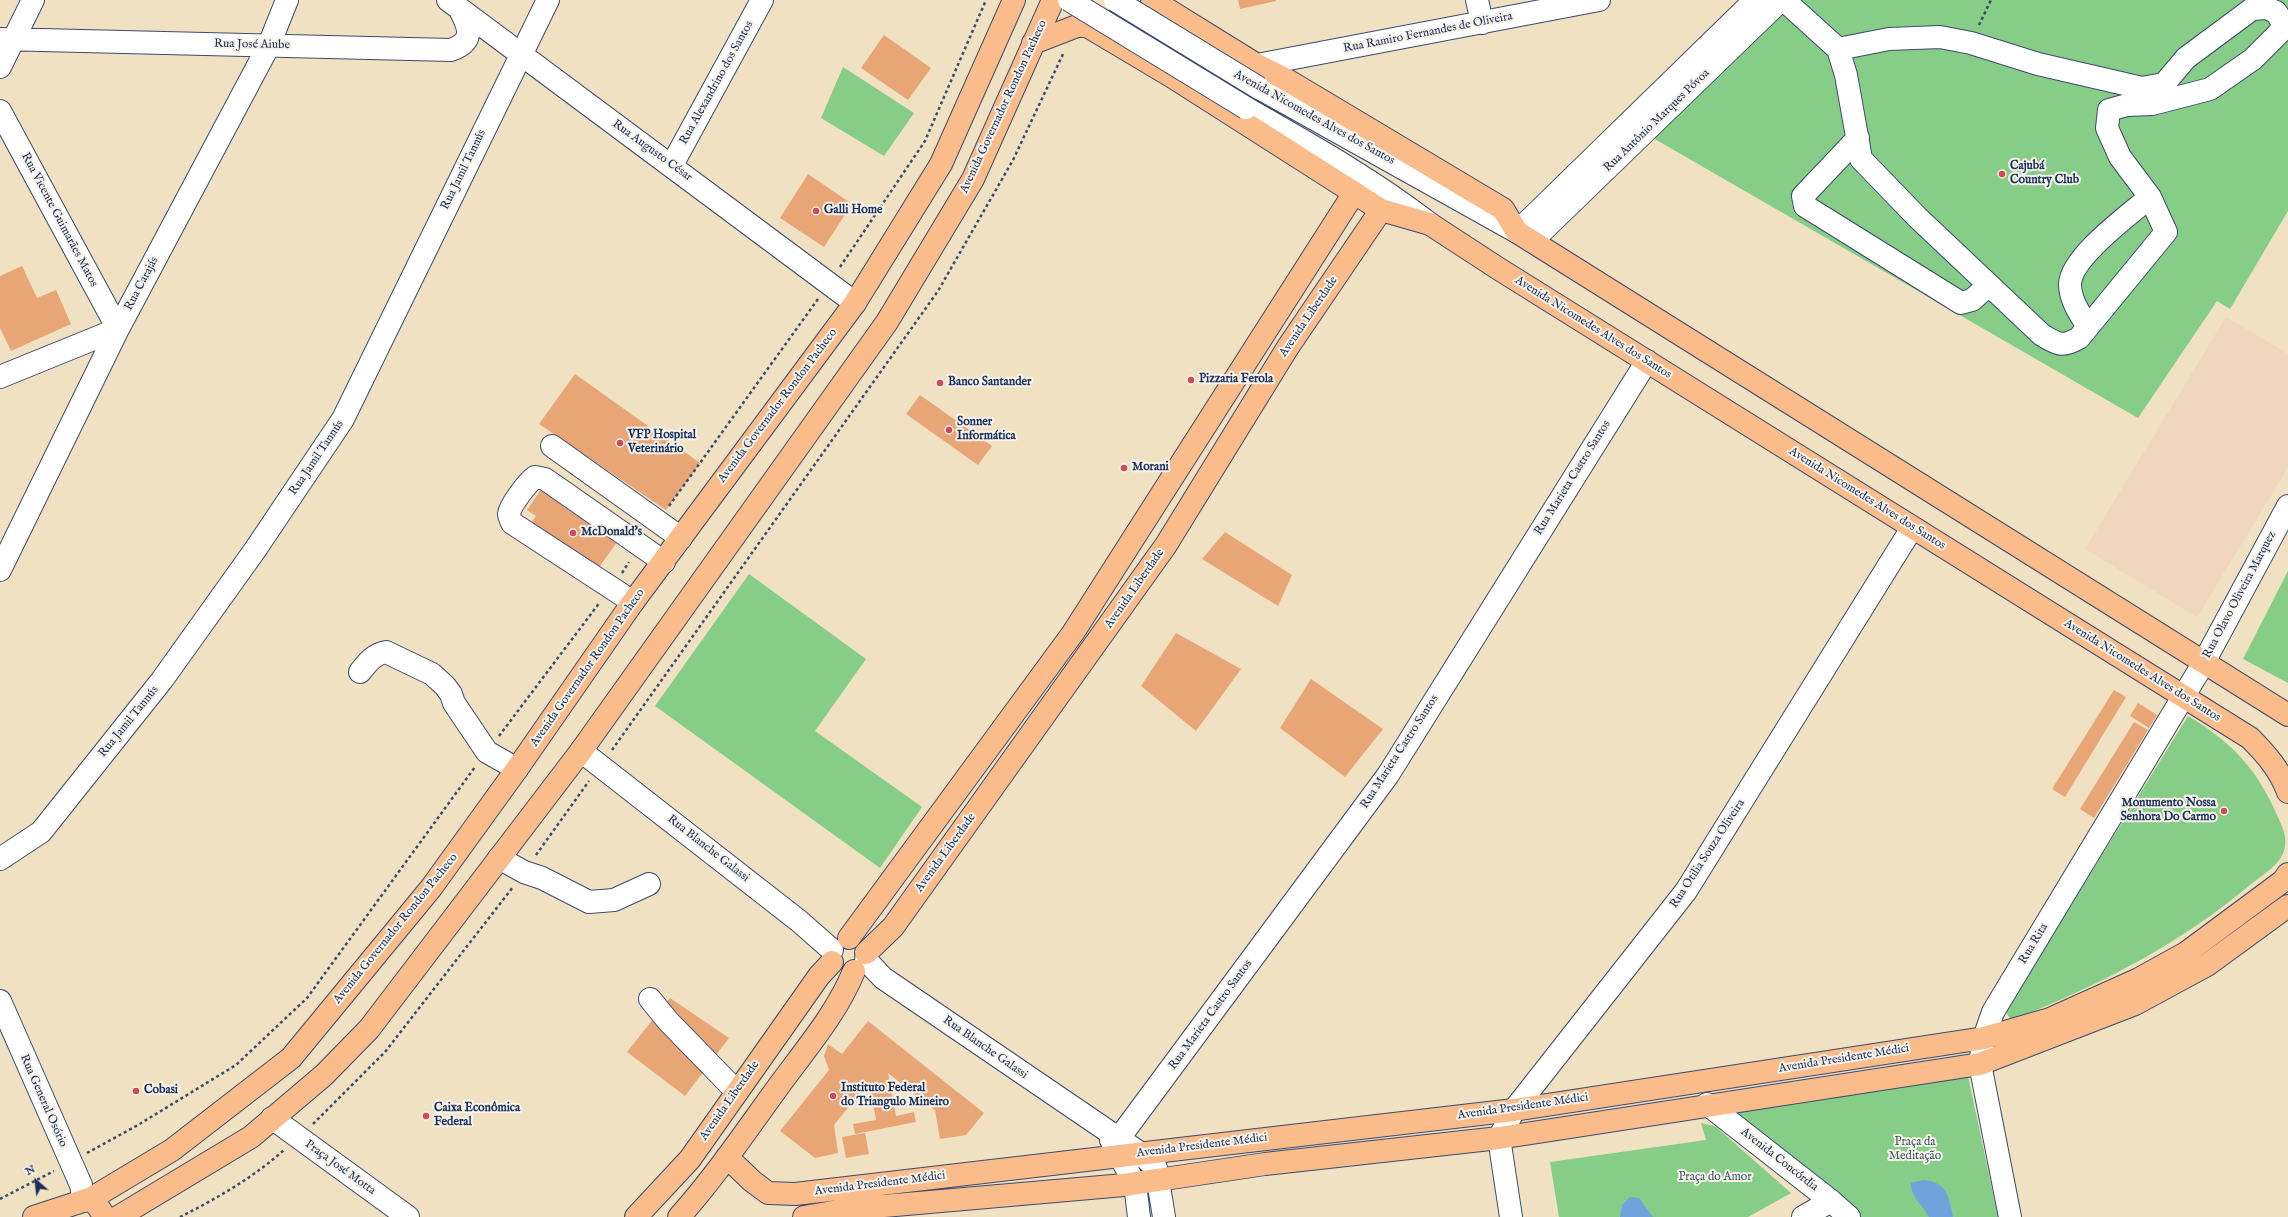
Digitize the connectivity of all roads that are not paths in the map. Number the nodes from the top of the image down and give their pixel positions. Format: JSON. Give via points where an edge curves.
{"nodes":[{"id":1,"x":33,"y":0,"type":"edge"},
{"id":2,"x":287,"y":0,"type":"edge"},
{"id":3,"x":548,"y":0,"type":"edge"},
{"id":4,"x":762,"y":0,"type":"edge"},
{"id":5,"x":1014,"y":0,"type":"edge"},
{"id":6,"x":1053,"y":0,"type":"edge"},
{"id":7,"x":1069,"y":0,"type":"edge"},
{"id":8,"x":1115,"y":0,"type":"edge"},
{"id":9,"x":1478,"y":0,"type":"edge"},
{"id":10,"x":1599,"y":0,"type":"edge"},
{"id":11,"x":1755,"y":0,"type":"edge"},
{"id":12,"x":1782,"y":0,"type":"edge"},
{"id":13,"x":453,"y":4,"type":"edge"},
{"id":14,"x":1158,"y":4,"type":"edge"},
{"id":15,"x":1482,"y":23,"type":"junction"},
{"id":16,"x":7,"y":39,"type":"edge"},
{"id":17,"x":1033,"y":43,"type":"junction"},
{"id":18,"x":269,"y":45,"type":"junction"},
{"id":19,"x":1838,"y":49,"type":"junction"},
{"id":20,"x":1134,"y":53,"type":"junction"},
{"id":21,"x":520,"y":55,"type":"junction"},
{"id":22,"x":1257,"y":65,"type":"junction"},
{"id":23,"x":0,"y":67,"type":"edge"},
{"id":24,"x":0,"y":111,"type":"edge"},
{"id":25,"x":1858,"y":138,"type":"junction"},
{"id":26,"x":672,"y":165,"type":"junction"},
{"id":27,"x":1354,"y":193,"type":"junction"},
{"id":28,"x":2150,"y":197,"type":"junction"},
{"id":29,"x":1381,"y":210,"type":"junction"},
{"id":30,"x":1430,"y":224,"type":"junction"},
{"id":31,"x":1525,"y":236,"type":"junction"},
{"id":32,"x":1989,"y":285,"type":"junction"},
{"id":33,"x":855,"y":303,"type":"junction"},
{"id":34,"x":2088,"y":326,"type":"junction"},
{"id":35,"x":118,"y":329,"type":"junction"},
{"id":36,"x":1647,"y":361,"type":"junction"},
{"id":37,"x":0,"y":377,"type":"edge"},
{"id":38,"x":552,"y":446,"type":"dead end"},
{"id":39,"x":1174,"y":476,"type":"junction"},
{"id":40,"x":1199,"y":491,"type":"junction"},
{"id":41,"x":2288,"y":506,"type":"edge"},
{"id":42,"x":1912,"y":528,"type":"junction"},
{"id":43,"x":681,"y":538,"type":"junction"},
{"id":44,"x":664,"y":562,"type":"junction"},
{"id":45,"x":0,"y":570,"type":"edge"},
{"id":46,"x":633,"y":602,"type":"junction"},
{"id":47,"x":2203,"y":664,"type":"junction"},
{"id":48,"x":360,"y":672,"type":"dead end"},
{"id":49,"x":2184,"y":697,"type":"junction"},
{"id":50,"x":2288,"y":715,"type":"edge"},
{"id":51,"x":581,"y":751,"type":"junction"},
{"id":52,"x":517,"y":769,"type":"junction"},
{"id":53,"x":2288,"y":792,"type":"edge"},
{"id":54,"x":499,"y":858,"type":"junction"},
{"id":55,"x":0,"y":859,"type":"edge"},
{"id":56,"x":2288,"y":874,"type":"edge"},
{"id":57,"x":650,"y":884,"type":"dead end"},
{"id":58,"x":2288,"y":906,"type":"edge"},
{"id":59,"x":838,"y":948,"type":"junction"},
{"id":60,"x":862,"y":963,"type":"junction"},
{"id":61,"x":650,"y":999,"type":"dead end"},
{"id":62,"x":0,"y":1001,"type":"edge"},
{"id":63,"x":1984,"y":1038,"type":"junction"},
{"id":64,"x":8,"y":1044,"type":"edge"},
{"id":65,"x":1980,"y":1064,"type":"junction"},
{"id":66,"x":737,"y":1092,"type":"junction"},
{"id":67,"x":1707,"y":1104,"type":"junction"},
{"id":68,"x":1514,"y":1110,"type":"junction"},
{"id":69,"x":272,"y":1118,"type":"junction"},
{"id":70,"x":1499,"y":1138,"type":"junction"},
{"id":71,"x":1120,"y":1145,"type":"junction"},
{"id":72,"x":727,"y":1157,"type":"junction"},
{"id":73,"x":1158,"y":1180,"type":"junction"},
{"id":74,"x":1135,"y":1184,"type":"junction"},
{"id":75,"x":1831,"y":1201,"type":"junction"},
{"id":76,"x":88,"y":1205,"type":"edge"},
{"id":77,"x":34,"y":1217,"type":"edge"},
{"id":78,"x":104,"y":1217,"type":"edge"},
{"id":79,"x":118,"y":1217,"type":"edge"},
{"id":80,"x":408,"y":1217,"type":"edge"},
{"id":81,"x":636,"y":1217,"type":"edge"},
{"id":82,"x":679,"y":1217,"type":"edge"},
{"id":83,"x":804,"y":1217,"type":"edge"},
{"id":84,"x":1139,"y":1217,"type":"edge"},
{"id":85,"x":1164,"y":1217,"type":"edge"},
{"id":86,"x":1511,"y":1217,"type":"edge"},
{"id":87,"x":1804,"y":1217,"type":"edge"},
{"id":88,"x":1849,"y":1217,"type":"edge"},
{"id":89,"x":2010,"y":1217,"type":"edge"}],
"edges":[{"from":1,"to":16,"type":"street"},
{"from":2,"to":18,"type":"street","name":"Rua Carajás"},
{"from":3,"to":21,"type":"street","name":"Rua Jamil Tannús"},
{"from":4,"to":26,"type":"street","name":"Rua Alexandrino dos Santos"},
{"from":5,"to":33,"type":"main road","name":"Avenida Governador Rondon Pacheco","via":[[941,164]]},
{"from":6,"to":17,"type":"main road","name":"Avenida Governador Rondon Pacheco"},
{"from":7,"to":30,"type":"street","name":"Avenida Nicomedes Alves dos Santos","bridge":true,"via":[[1354,171]]},
{"from":8,"to":31,"type":"street","name":"Avenida Nicomedes Alves dos Santos","bridge":true,"via":[[1258,88]]},
{"from":9,"to":15,"type":"street"},
{"from":10,"to":15,"type":"street","name":"Rua Ramiro Fernandes de Oliveira"},
{"from":11,"to":31,"type":"street","name":"Rua Antônio Marques Póvoa"},
{"from":12,"to":19,"type":"street"},
{"from":12,"to":31,"type":"street","name":"Rua Antônio Marques Póvoa"},
{"from":13,"to":18,"type":"street","name":"Rua José Aiube","via":[[468,24],[469,33],[463,44],[451,50]]},
{"from":13,"to":21,"type":"street","name":"Rua Augusto César"},
{"from":14,"to":20,"type":"main road","via":[[1140,8],[1128,16],[1126,29]]},
{"from":14,"to":22,"type":"main road","name":"Avenida Nicomedes Alves dos Santos"},
{"from":15,"to":22,"type":"street","name":"Rua Ramiro Fernandes de Oliveira"},
{"from":16,"to":18,"type":"street","name":"Rua José Aiube"},
{"from":16,"to":23,"type":"street"},
{"from":17,"to":20,"type":"main road","name":"Avenida Nicomedes Alves dos Santos","via":[[1077,26],[1087,26]]},
{"from":17,"to":51,"type":"main road","name":"Avenida Governador Rondon Pacheco","via":[[973,179],[887,322]]},
{"from":18,"to":35,"type":"street","name":"Rua Carajás"},
{"from":19,"to":25,"type":"street","via":[[1846,75]]},
{"from":19,"to":28,"type":"street","via":[[1889,39],[1940,37],[1971,43],[2038,64],[2142,88],[2164,84],[2186,58],[2252,9],[2266,8],[2276,12],[2283,23],[2280,32],[2253,59],[2210,89],[2152,104],[2127,105],[2109,110],[2107,128],[2120,157]]},
{"from":20,"to":27,"type":"main road","name":"Avenida Nicomedes Alves dos Santos"},
{"from":21,"to":26,"type":"street","name":"Rua Augusto César"},
{"from":21,"to":55,"type":"street","name":"Rua Jamil Tannús","via":[[343,419],[256,550],[162,680],[41,832]]},
{"from":22,"to":31,"type":"main road","name":"Avenida Nicomedes Alves dos Santos","via":[[1287,80],[1502,210]]},
{"from":24,"to":35,"type":"street","name":"Rua Vicente Guimarães Matos"},
{"from":25,"to":32,"type":"street","via":[[1861,158],[1917,217]]},
{"from":25,"to":32,"type":"street","via":[[1803,196],[1804,206],[1961,303],[1972,300]]},
{"from":26,"to":33,"type":"street","name":"Rua Augusto César"},
{"from":27,"to":29,"type":"main road","name":"Avenida Nicomedes Alves dos Santos"},
{"from":27,"to":39,"type":"main road","name":"Avenida Liberdade"},
{"from":28,"to":34,"type":"street","via":[[2166,232]]},
{"from":28,"to":34,"type":"street","via":[[2091,249],[2078,262],[2072,273],[2070,286],[2073,297]]},
{"from":29,"to":30,"type":"main road","name":"Avenida Nicomedes Alves dos Santos"},
{"from":29,"to":40,"type":"main road","name":"Avenida Liberdade","via":[[1288,347]]},
{"from":30,"to":36,"type":"main road","name":"Avenida Nicomedes Alves dos Santos"},
{"from":31,"to":47,"type":"main road","name":"Avenida Nicomedes Alves dos Santos"},
{"from":32,"to":34,"type":"street","via":[[2042,335],[2059,344],[2067,344],[2079,338]]},
{"from":33,"to":43,"type":"main road","name":"Avenida Governador Rondon Pacheco"},
{"from":35,"to":37,"type":"street"},
{"from":35,"to":45,"type":"street","name":"Rua Carajás"},
{"from":36,"to":42,"type":"main road","name":"Avenida Nicomedes Alves dos Santos"},
{"from":36,"to":71,"type":"street","name":"Rua Marieta Castro Santos","via":[[1388,775]]},
{"from":38,"to":43,"type":"street"},
{"from":39,"to":40,"type":"main road"},
{"from":39,"to":59,"type":"main road","name":"Avenida Liberdade","via":[[1073,634]]},
{"from":40,"to":60,"type":"main road","name":"Avenida Liberdade","via":[[1162,552],[897,920]]},
{"from":41,"to":47,"type":"street","name":"Rua Olavo Oliveira Marquez"},
{"from":42,"to":49,"type":"main road","name":"Avenida Nicomedes Alves dos Santos"},
{"from":42,"to":68,"type":"street","name":"Rua Otilia Souza Oliveira","via":[[1686,891]]},
{"from":43,"to":44,"type":"main road","name":"Avenida Governador Rondon Pacheco"},
{"from":44,"to":46,"type":"main road","name":"Avenida Governador Rondon Pacheco"},
{"from":44,"to":46,"type":"street","via":[[545,479],[535,477],[529,481],[510,509],[512,522]]},
{"from":46,"to":52,"type":"main road","name":"Avenida Governador Rondon Pacheco"},
{"from":47,"to":49,"type":"street","name":"Rua Olavo Oliveira Marquez"},
{"from":47,"to":50,"type":"main road","name":"Avenida Nicomedes Alves dos Santos"},
{"from":48,"to":52,"type":"street","via":[[370,660],[386,652],[432,674],[451,694],[454,704],[487,752]]},
{"from":49,"to":53,"type":"main road","name":"Avenida Nicomedes Alves dos Santos","via":[[2250,738],[2269,757]]},
{"from":49,"to":63,"type":"street","name":"Rua Rita","via":[[1993,1012]]},
{"from":51,"to":54,"type":"main road","name":"Avenida Governador Rondon Pacheco"},
{"from":51,"to":59,"type":"street","name":"Rua Blanche Galassi","via":[[799,921]]},
{"from":52,"to":76,"type":"main road","name":"Avenida Governador Rondon Pacheco","via":[[431,888],[291,1058],[172,1150]]},
{"from":54,"to":57,"type":"street","via":[[589,902],[614,900]]},
{"from":54,"to":69,"type":"main road","name":"Avenida Governador Rondon Pacheco","via":[[369,1029],[324,1075]]},
{"from":56,"to":63,"type":"main road","name":"Avenida Presidente Médici","via":[[2283,881],[2241,914],[2186,953],[2140,979],[2050,1019]]},
{"from":58,"to":65,"type":"main road","name":"Avenida Presidente Médici","via":[[2207,964],[2135,1004]]},
{"from":59,"to":60,"type":"main road","via":[[861,943]]},
{"from":59,"to":60,"type":"main road","via":[[835,966],[844,972]]},
{"from":59,"to":66,"type":"main road","name":"Avenida Liberdade"},
{"from":60,"to":71,"type":"street","name":"Rua Blanche Galassi"},
{"from":60,"to":72,"type":"main road","name":"Avenida Liberdade","via":[[845,994]]},
{"from":61,"to":66,"type":"street"},
{"from":62,"to":64,"type":"street","name":"Rua General Osório"},
{"from":63,"to":65,"type":"street","name":"Rua Rita"},
{"from":63,"to":68,"type":"main road","name":"Avenida Presidente Médici"},
{"from":64,"to":76,"type":"street","name":"Rua General Osório","via":[[70,1162]]},
{"from":65,"to":67,"type":"main road","name":"Avenida Presidente Médici"},
{"from":65,"to":89,"type":"street","name":"Rua Rita"},
{"from":66,"to":81,"type":"main road","name":"Avenida Liberdade","via":[[690,1159]]},
{"from":67,"to":70,"type":"main road","name":"Avenida Presidente Médici"},
{"from":67,"to":75,"type":"street","name":"Avenida Concórdia"},
{"from":68,"to":70,"type":"street","name":"Rua Otilia Souza Oliveira"},
{"from":68,"to":71,"type":"main road","name":"Avenida Presidente Médici"},
{"from":69,"to":79,"type":"main road","name":"Avenida Governador Rondon Pacheco","via":[[251,1137]]},
{"from":69,"to":80,"type":"street","name":"Praça José Motta"},
{"from":70,"to":73,"type":"main road","name":"Avenida Presidente Médici","via":[[1265,1164]]},
{"from":70,"to":86,"type":"street"},
{"from":71,"to":72,"type":"main road","name":"Avenida Presidente Médici","via":[[795,1194],[768,1192],[752,1181]]},
{"from":71,"to":73,"type":"street","name":"Rua Blanche Galassi","via":[[1156,1168]]},
{"from":71,"to":74,"type":"street"},
{"from":72,"to":82,"type":"main road","name":"Avenida Liberdade"},
{"from":73,"to":74,"type":"main road","name":"Avenida Presidente Médici"},
{"from":73,"to":85,"type":"street","name":"Rua Blanche Galassi"},
{"from":74,"to":83,"type":"main road","name":"Avenida Presidente Médici","via":[[850,1209]]},
{"from":74,"to":84,"type":"street"},
{"from":75,"to":87,"type":"street"},
{"from":75,"to":88,"type":"street","name":"Avenida Concórdia"},
{"from":76,"to":77,"type":"main road","name":"Avenida Governador Rondon Pacheco"},
{"from":76,"to":78,"type":"main road"}]}
